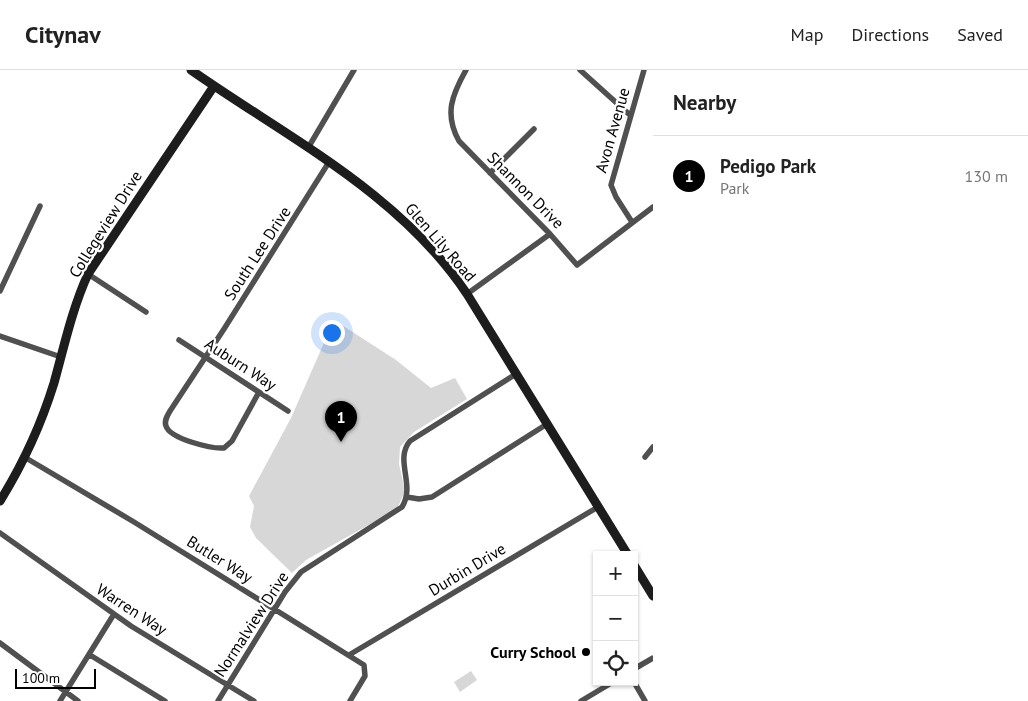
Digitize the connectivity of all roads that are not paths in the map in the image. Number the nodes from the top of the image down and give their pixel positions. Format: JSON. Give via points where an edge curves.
{"nodes":[{"id":1,"x":191,"y":70,"type":"edge"},
{"id":2,"x":354,"y":70,"type":"edge"},
{"id":3,"x":466,"y":70,"type":"edge"},
{"id":4,"x":580,"y":70,"type":"edge"},
{"id":5,"x":644,"y":70,"type":"edge"},
{"id":6,"x":214,"y":86,"type":"junction"},
{"id":7,"x":630,"y":115,"type":"junction"},
{"id":8,"x":534,"y":129,"type":"dead end"},
{"id":9,"x":308,"y":148,"type":"junction"},
{"id":10,"x":329,"y":162,"type":"junction"},
{"id":11,"x":490,"y":173,"type":"junction"},
{"id":12,"x":40,"y":206,"type":"dead end"},
{"id":13,"x":653,"y":207,"type":"edge"},
{"id":14,"x":632,"y":222,"type":"junction"},
{"id":15,"x":550,"y":234,"type":"junction"},
{"id":16,"x":88,"y":274,"type":"junction"},
{"id":17,"x":0,"y":291,"type":"edge"},
{"id":18,"x":467,"y":294,"type":"junction"},
{"id":19,"x":146,"y":312,"type":"dead end"},
{"id":20,"x":0,"y":336,"type":"edge"},
{"id":21,"x":179,"y":340,"type":"dead end"},
{"id":22,"x":61,"y":357,"type":"junction"},
{"id":23,"x":206,"y":357,"type":"junction"},
{"id":24,"x":516,"y":374,"type":"junction"},
{"id":25,"x":259,"y":392,"type":"junction"},
{"id":26,"x":288,"y":411,"type":"dead end"},
{"id":27,"x":547,"y":424,"type":"junction"},
{"id":28,"x":653,"y":447,"type":"edge"},
{"id":29,"x":646,"y":457,"type":"dead end"},
{"id":30,"x":26,"y":458,"type":"junction"},
{"id":31,"x":407,"y":497,"type":"junction"},
{"id":32,"x":0,"y":501,"type":"edge"},
{"id":33,"x":598,"y":507,"type":"junction"},
{"id":34,"x":0,"y":533,"type":"edge"},
{"id":35,"x":626,"y":551,"type":"edge"},
{"id":36,"x":638,"y":571,"type":"edge"},
{"id":37,"x":652,"y":594,"type":"edge"},
{"id":38,"x":275,"y":609,"type":"junction"},
{"id":39,"x":114,"y":614,"type":"junction"},
{"id":40,"x":0,"y":643,"type":"edge"},
{"id":41,"x":90,"y":655,"type":"junction"},
{"id":42,"x":349,"y":655,"type":"junction"},
{"id":43,"x":653,"y":658,"type":"edge"},
{"id":44,"x":638,"y":667,"type":"edge"},
{"id":45,"x":228,"y":685,"type":"junction"},
{"id":46,"x":606,"y":686,"type":"edge"},
{"id":47,"x":636,"y":686,"type":"edge"},
{"id":48,"x":65,"y":693,"type":"junction"},
{"id":49,"x":60,"y":701,"type":"edge"},
{"id":50,"x":78,"y":701,"type":"edge"},
{"id":51,"x":165,"y":701,"type":"edge"},
{"id":52,"x":218,"y":701,"type":"edge"},
{"id":53,"x":254,"y":701,"type":"edge"},
{"id":54,"x":350,"y":701,"type":"edge"},
{"id":55,"x":581,"y":701,"type":"edge"},
{"id":56,"x":645,"y":701,"type":"edge"}],
"edges":[{"from":1,"to":6,"type":"street","name":"Glen Lily Road"},
{"from":2,"to":9,"type":"street"},
{"from":3,"to":11,"type":"street","name":"Shannon Drive","via":[[451,100],[451,122],[464,149]]},
{"from":4,"to":7,"type":"street"},
{"from":5,"to":7,"type":"street","name":"Avon Avenue"},
{"from":6,"to":9,"type":"street","name":"Glen Lily Road"},
{"from":6,"to":16,"type":"street","name":"Collegeview Drive"},
{"from":7,"to":14,"type":"street","name":"Avon Avenue","via":[[611,185]]},
{"from":8,"to":11,"type":"street"},
{"from":9,"to":10,"type":"street","name":"Glen Lily Road"},
{"from":10,"to":18,"type":"street","name":"Glen Lily Road","via":[[396,212],[441,259]]},
{"from":10,"to":23,"type":"street","name":"South Lee Drive"},
{"from":11,"to":15,"type":"street","name":"Shannon Drive"},
{"from":12,"to":17,"type":"street"},
{"from":13,"to":14,"type":"street"},
{"from":14,"to":15,"type":"street","name":"Shannon Drive","via":[[577,265]]},
{"from":15,"to":18,"type":"street"},
{"from":16,"to":19,"type":"street"},
{"from":16,"to":22,"type":"street","name":"Collegeview Drive"},
{"from":18,"to":24,"type":"street","name":"Glen Lily Road"},
{"from":20,"to":22,"type":"street"},
{"from":21,"to":23,"type":"street","name":"Auburn Way"},
{"from":22,"to":30,"type":"street","name":"Collegeview Drive"},
{"from":23,"to":25,"type":"street","name":"Auburn Way"},
{"from":23,"to":25,"type":"street","name":"South Lee Drive","via":[[167,416],[166,425],[171,433],[200,445],[224,448],[232,442]]},
{"from":24,"to":27,"type":"street","name":"Glen Lily Road"},
{"from":24,"to":31,"type":"street","via":[[410,441],[403,454]]},
{"from":25,"to":26,"type":"street","name":"Auburn Way"},
{"from":27,"to":31,"type":"street","via":[[432,497],[419,500]]},
{"from":27,"to":33,"type":"street","name":"Glen Lily Road"},
{"from":28,"to":29,"type":"street"},
{"from":30,"to":32,"type":"street","name":"Collegeview Drive"},
{"from":30,"to":38,"type":"street","name":"Butler Way"},
{"from":31,"to":38,"type":"street","name":"Normalview Drive","via":[[398,510],[304,568]]},
{"from":33,"to":35,"type":"street","name":"Glen Lily Road"},
{"from":33,"to":42,"type":"street","name":"Durbin Drive"},
{"from":34,"to":39,"type":"street","name":"Warren Way"},
{"from":36,"to":37,"type":"street"},
{"from":38,"to":42,"type":"street","name":"Butler Way"},
{"from":38,"to":45,"type":"street","name":"Normalview Drive"},
{"from":39,"to":41,"type":"street"},
{"from":39,"to":45,"type":"street","name":"Warren Way"},
{"from":40,"to":48,"type":"street"},
{"from":41,"to":48,"type":"street"},
{"from":41,"to":51,"type":"street"},
{"from":42,"to":54,"type":"street","name":"Butler Way","via":[[364,665],[366,672]]},
{"from":43,"to":44,"type":"street"},
{"from":45,"to":52,"type":"street","name":"Normalview Drive"},
{"from":45,"to":53,"type":"street","name":"Warren Way"},
{"from":46,"to":55,"type":"street"},
{"from":47,"to":56,"type":"street"},
{"from":48,"to":49,"type":"street"},
{"from":48,"to":50,"type":"street"}]}
